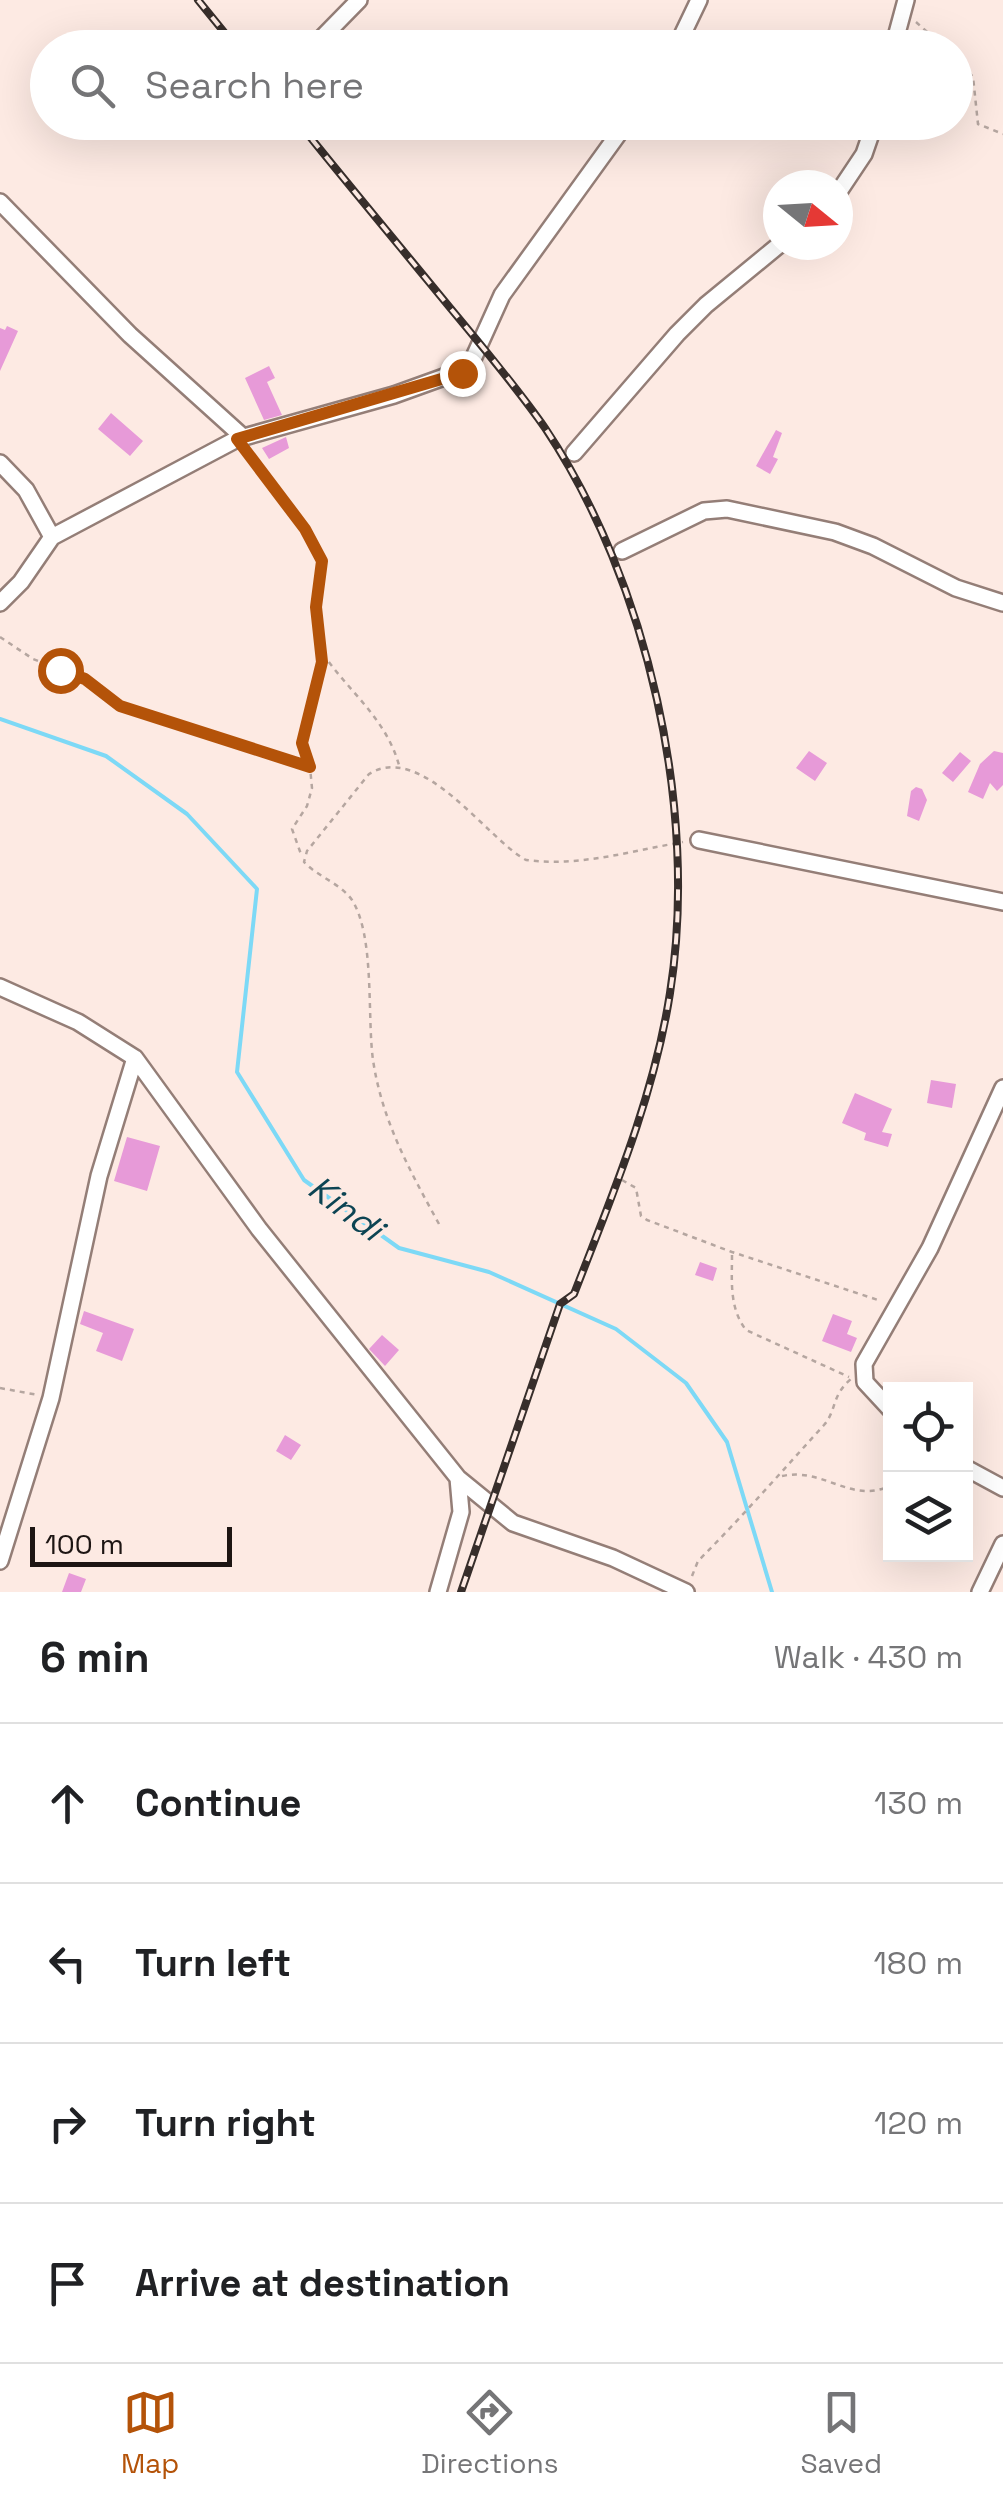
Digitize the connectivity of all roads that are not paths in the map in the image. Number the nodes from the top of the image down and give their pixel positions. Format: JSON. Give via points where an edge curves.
{"nodes":[{"id":1,"x":359,"y":0,"type":"edge"},
{"id":2,"x":698,"y":0,"type":"edge"},
{"id":3,"x":330,"y":30,"type":"edge"},
{"id":4,"x":684,"y":30,"type":"edge"},
{"id":5,"x":614,"y":140,"type":"edge"},
{"id":6,"x":869,"y":140,"type":"edge"},
{"id":7,"x":853,"y":170,"type":"edge"},
{"id":8,"x":0,"y":202,"type":"edge"},
{"id":9,"x":763,"y":259,"type":"edge"},
{"id":10,"x":240,"y":438,"type":"junction"},
{"id":11,"x":574,"y":453,"type":"dead end"},
{"id":12,"x":0,"y":462,"type":"edge"},
{"id":13,"x":52,"y":537,"type":"junction"},
{"id":14,"x":622,"y":551,"type":"dead end"},
{"id":15,"x":0,"y":602,"type":"edge"},
{"id":16,"x":1003,"y":603,"type":"edge"},
{"id":17,"x":699,"y":840,"type":"road end"},
{"id":18,"x":1003,"y":902,"type":"edge"},
{"id":19,"x":0,"y":987,"type":"edge"},
{"id":20,"x":135,"y":1058,"type":"junction"},
{"id":21,"x":1003,"y":1088,"type":"edge"},
{"id":22,"x":883,"y":1401,"type":"edge"},
{"id":23,"x":973,"y":1472,"type":"edge"},
{"id":24,"x":458,"y":1478,"type":"junction"},
{"id":25,"x":1003,"y":1488,"type":"edge"},
{"id":26,"x":1003,"y":1544,"type":"edge"},
{"id":27,"x":0,"y":1561,"type":"edge"},
{"id":28,"x":689,"y":1588,"type":"edge"},
{"id":29,"x":438,"y":1592,"type":"edge"},
{"id":30,"x":980,"y":1592,"type":"edge"}],
"edges":[{"from":1,"to":3,"type":"street"},
{"from":2,"to":4,"type":"street"},
{"from":5,"to":10,"type":"street","via":[[502,294],[469,368]]},
{"from":6,"to":7,"type":"street"},
{"from":8,"to":10,"type":"street"},
{"from":9,"to":11,"type":"street","via":[[686,325]]},
{"from":10,"to":13,"type":"street"},
{"from":12,"to":13,"type":"street","via":[[26,490]]},
{"from":13,"to":15,"type":"street"},
{"from":14,"to":16,"type":"street","via":[[704,511],[727,509],[835,532]]},
{"from":17,"to":18,"type":"street"},
{"from":19,"to":20,"type":"street","via":[[78,1022]]},
{"from":20,"to":24,"type":"street","via":[[259,1229]]},
{"from":20,"to":27,"type":"street","via":[[99,1176],[51,1398]]},
{"from":21,"to":22,"type":"street","via":[[930,1248],[862,1370]]},
{"from":23,"to":25,"type":"street"},
{"from":24,"to":28,"type":"street","via":[[528,1528]]},
{"from":24,"to":29,"type":"street","via":[[461,1512]]},
{"from":26,"to":30,"type":"street"}]}
